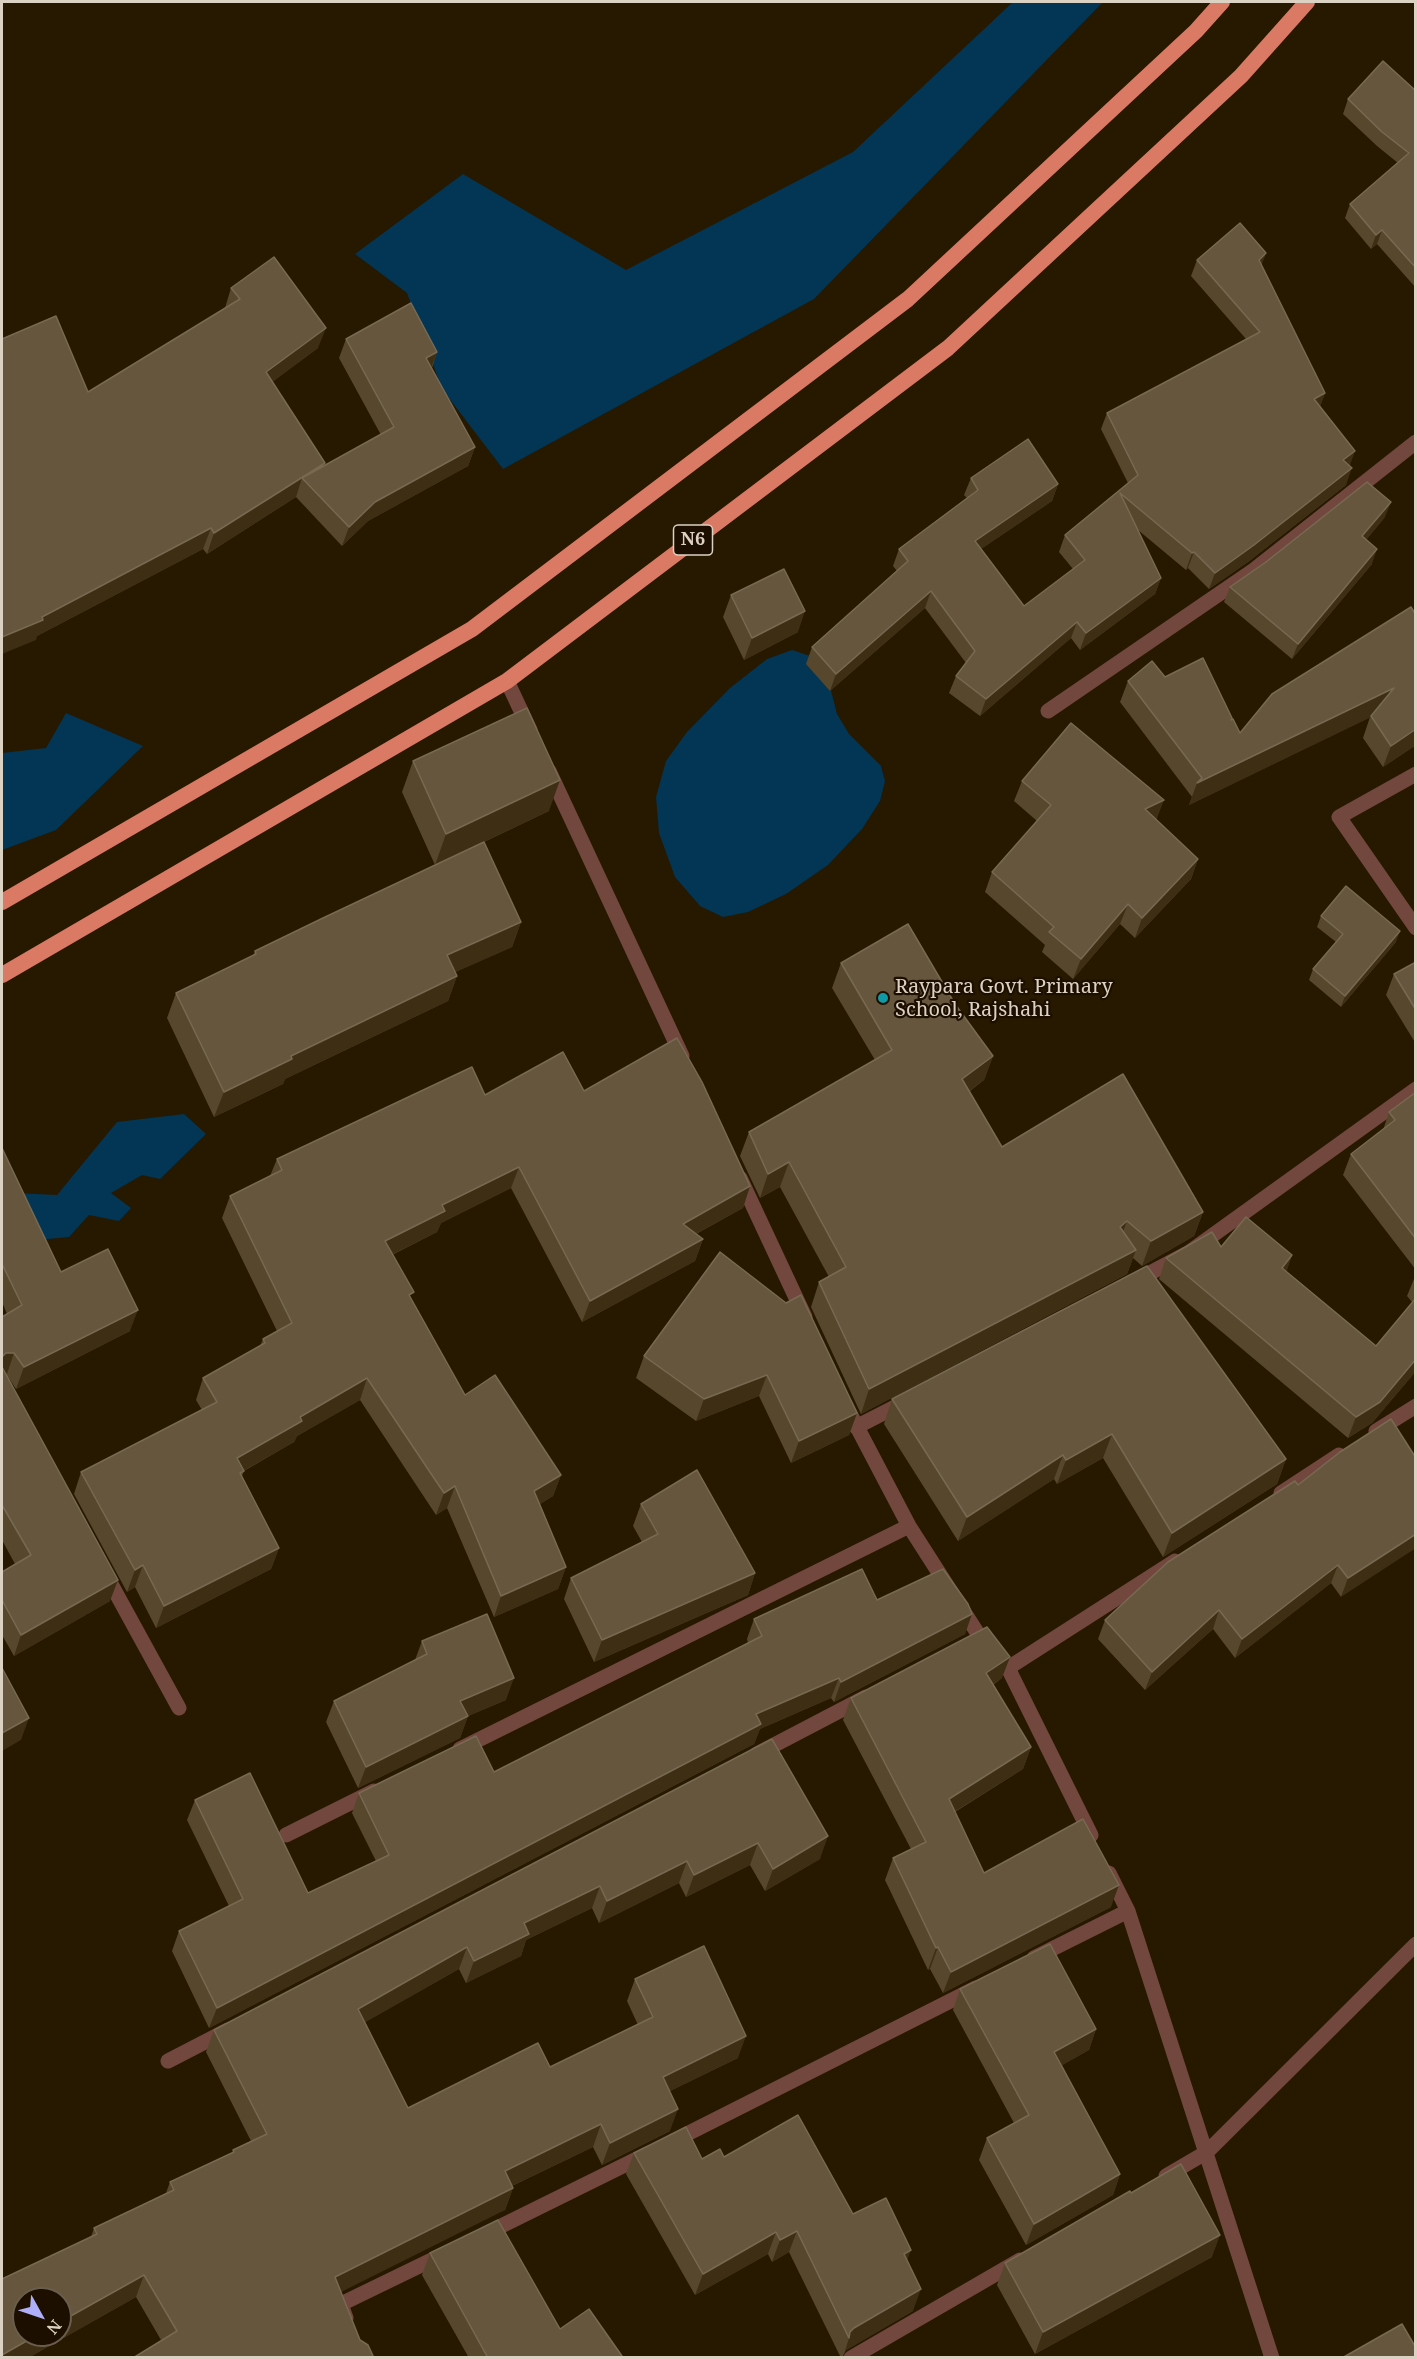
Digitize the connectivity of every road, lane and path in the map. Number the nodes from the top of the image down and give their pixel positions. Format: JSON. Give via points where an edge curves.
{"nodes":[{"id":1,"x":1222,"y":2,"type":"edge"},
{"id":2,"x":1307,"y":2,"type":"edge"},
{"id":3,"x":1416,"y":442,"type":"edge"},
{"id":4,"x":507,"y":681,"type":"junction"},
{"id":5,"x":1048,"y":711,"type":"dead end"},
{"id":6,"x":1416,"y":774,"type":"edge"},
{"id":7,"x":2,"y":902,"type":"edge"},
{"id":8,"x":1416,"y":928,"type":"edge"},
{"id":9,"x":2,"y":975,"type":"edge"},
{"id":10,"x":689,"y":1070,"type":"edge"},
{"id":11,"x":1416,"y":1089,"type":"edge"},
{"id":12,"x":735,"y":1168,"type":"edge"},
{"id":13,"x":1116,"y":1291,"type":"edge"},
{"id":14,"x":811,"y":1330,"type":"edge"},
{"id":15,"x":841,"y":1395,"type":"edge"},
{"id":16,"x":919,"y":1395,"type":"edge"},
{"id":17,"x":1416,"y":1406,"type":"edge"},
{"id":18,"x":856,"y":1427,"type":"junction"},
{"id":19,"x":1267,"y":1502,"type":"edge"},
{"id":20,"x":909,"y":1526,"type":"junction"},
{"id":21,"x":1187,"y":1553,"type":"edge"},
{"id":22,"x":99,"y":1562,"type":"edge"},
{"id":23,"x":1008,"y":1668,"type":"junction"},
{"id":24,"x":875,"y":1692,"type":"edge"},
{"id":25,"x":179,"y":1708,"type":"dead end"},
{"id":26,"x":444,"y":1757,"type":"edge"},
{"id":27,"x":748,"y":1758,"type":"edge"},
{"id":28,"x":391,"y":1783,"type":"edge"},
{"id":29,"x":286,"y":1835,"type":"dead end"},
{"id":30,"x":1128,"y":1911,"type":"junction"},
{"id":31,"x":1416,"y":1944,"type":"edge"},
{"id":32,"x":1022,"y":1965,"type":"edge"},
{"id":33,"x":990,"y":1981,"type":"edge"},
{"id":34,"x":242,"y":2023,"type":"edge"},
{"id":35,"x":168,"y":2061,"type":"dead end"},
{"id":36,"x":1207,"y":2152,"type":"junction"},
{"id":37,"x":1156,"y":2181,"type":"edge"},
{"id":38,"x":1034,"y":2252,"type":"edge"},
{"id":39,"x":353,"y":2336,"type":"edge"},
{"id":40,"x":851,"y":2358,"type":"edge"},
{"id":41,"x":1272,"y":2358,"type":"edge"}],
"edges":[{"from":1,"to":7,"type":"highway","via":[[1196,31],[908,299],[472,629]]},
{"from":2,"to":4,"type":"highway","number":"N6","via":[[1241,76],[948,348]]},
{"from":3,"to":5,"type":"street","via":[[1254,570]]},
{"from":4,"to":9,"type":"highway","number":"N6"},
{"from":4,"to":10,"type":"street"},
{"from":6,"to":8,"type":"street","via":[[1339,817]]},
{"from":11,"to":13,"type":"street","via":[[1188,1253]]},
{"from":12,"to":14,"type":"street"},
{"from":15,"to":18,"type":"street"},
{"from":16,"to":18,"type":"street"},
{"from":17,"to":19,"type":"street"},
{"from":18,"to":20,"type":"street"},
{"from":20,"to":23,"type":"street","via":[[975,1640]]},
{"from":20,"to":26,"type":"street"},
{"from":21,"to":23,"type":"street"},
{"from":22,"to":25,"type":"street"},
{"from":23,"to":30,"type":"street"},
{"from":24,"to":27,"type":"street"},
{"from":28,"to":29,"type":"street"},
{"from":30,"to":32,"type":"street"},
{"from":30,"to":36,"type":"street"},
{"from":31,"to":36,"type":"street"},
{"from":33,"to":39,"type":"street","via":[[341,2304]]},
{"from":34,"to":35,"type":"street"},
{"from":36,"to":37,"type":"street"},
{"from":36,"to":41,"type":"street"},
{"from":38,"to":40,"type":"street"}]}
